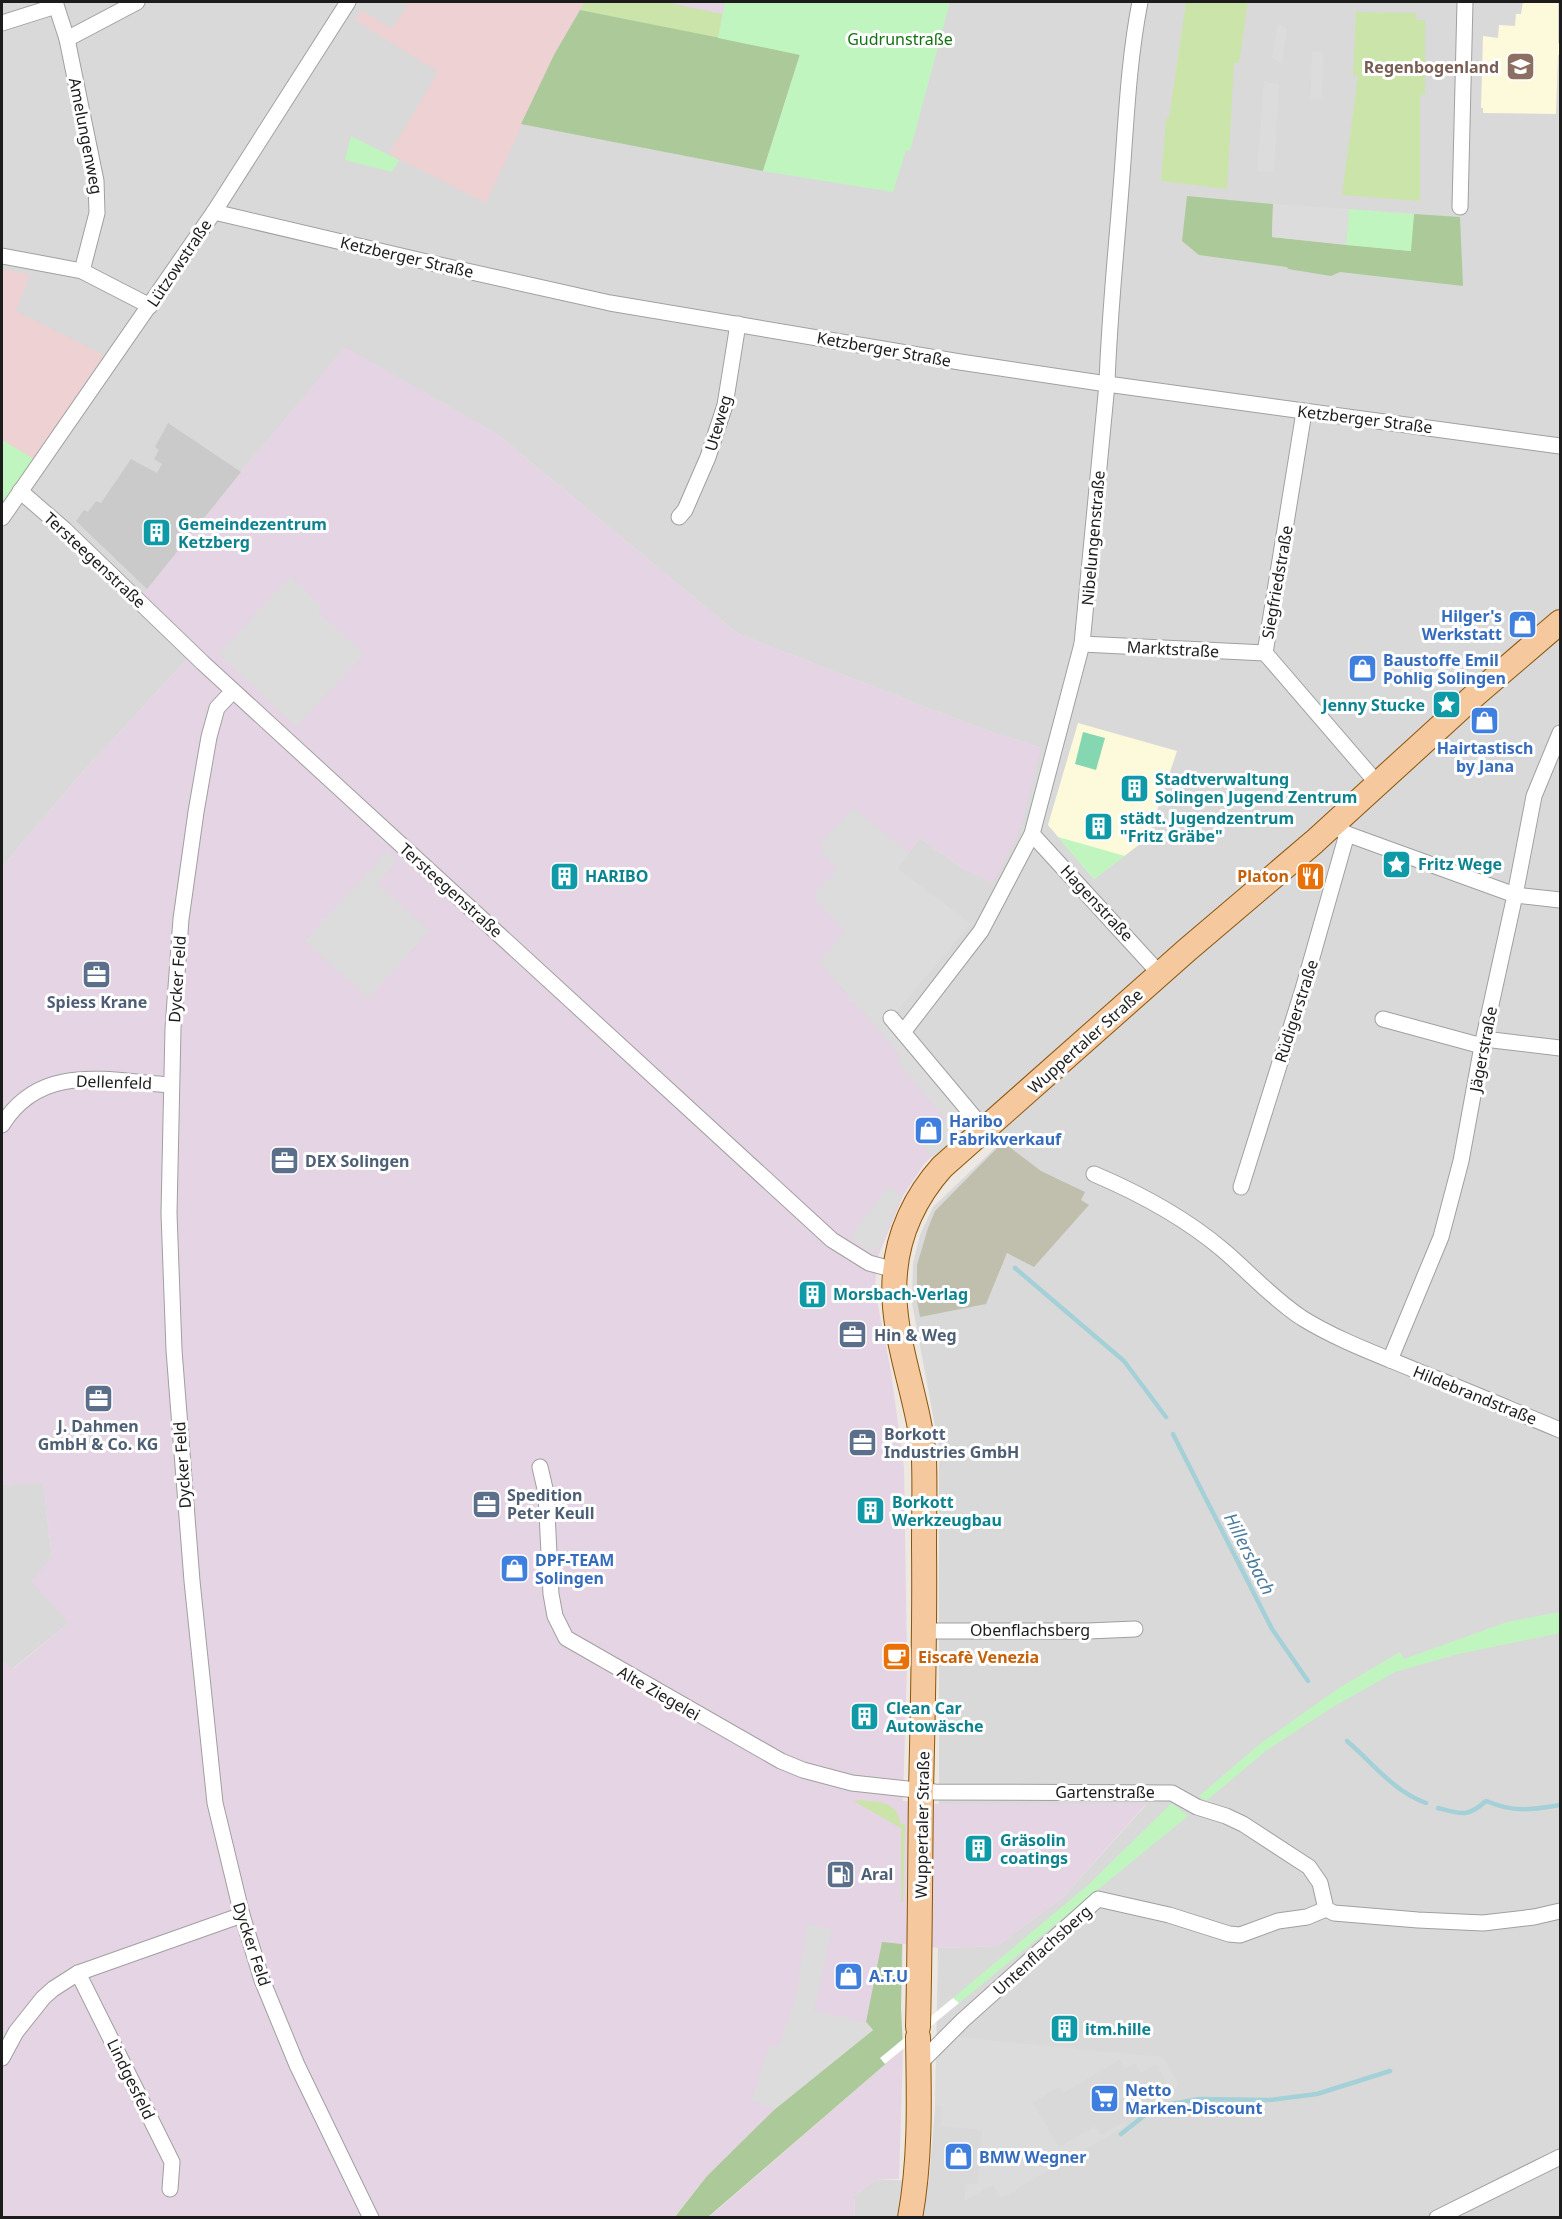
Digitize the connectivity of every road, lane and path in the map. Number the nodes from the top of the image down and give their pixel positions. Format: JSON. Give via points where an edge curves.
{"nodes":[{"id":1,"x":137,"y":2,"type":"edge"},
{"id":2,"x":348,"y":2,"type":"edge"},
{"id":3,"x":1140,"y":2,"type":"edge"},
{"id":4,"x":1465,"y":2,"type":"edge"},
{"id":5,"x":55,"y":4,"type":"edge"},
{"id":6,"x":2,"y":23,"type":"edge"},
{"id":7,"x":67,"y":39,"type":"junction"},
{"id":8,"x":1460,"y":207,"type":"dead end"},
{"id":9,"x":214,"y":212,"type":"junction"},
{"id":10,"x":2,"y":256,"type":"edge"},
{"id":11,"x":82,"y":271,"type":"junction"},
{"id":12,"x":150,"y":306,"type":"junction"},
{"id":13,"x":738,"y":324,"type":"junction"},
{"id":14,"x":1107,"y":384,"type":"junction"},
{"id":15,"x":1304,"y":412,"type":"junction"},
{"id":16,"x":1560,"y":446,"type":"edge"},
{"id":17,"x":20,"y":491,"type":"junction"},
{"id":18,"x":679,"y":517,"type":"dead end"},
{"id":19,"x":2,"y":518,"type":"edge"},
{"id":20,"x":1560,"y":622,"type":"edge"},
{"id":21,"x":1082,"y":644,"type":"junction"},
{"id":22,"x":1265,"y":653,"type":"junction"},
{"id":23,"x":233,"y":691,"type":"junction"},
{"id":24,"x":1560,"y":733,"type":"edge"},
{"id":25,"x":1377,"y":783,"type":"junction"},
{"id":26,"x":1341,"y":829,"type":"junction"},
{"id":27,"x":1032,"y":834,"type":"junction"},
{"id":28,"x":1515,"y":895,"type":"junction"},
{"id":29,"x":1560,"y":900,"type":"edge"},
{"id":30,"x":1160,"y":974,"type":"junction"},
{"id":31,"x":891,"y":1018,"type":"dead end"},
{"id":32,"x":1383,"y":1019,"type":"dead end"},
{"id":33,"x":904,"y":1031,"type":"junction"},
{"id":34,"x":1483,"y":1042,"type":"junction"},
{"id":35,"x":1560,"y":1048,"type":"edge"},
{"id":36,"x":171,"y":1085,"type":"junction"},
{"id":37,"x":2,"y":1125,"type":"edge"},
{"id":38,"x":984,"y":1130,"type":"junction"},
{"id":39,"x":1094,"y":1174,"type":"dead end"},
{"id":40,"x":1241,"y":1187,"type":"dead end"},
{"id":41,"x":895,"y":1270,"type":"junction"},
{"id":42,"x":1390,"y":1360,"type":"junction"},
{"id":43,"x":1560,"y":1430,"type":"edge"},
{"id":44,"x":540,"y":1467,"type":"dead end"},
{"id":45,"x":1135,"y":1629,"type":"dead end"},
{"id":46,"x":925,"y":1631,"type":"junction"},
{"id":47,"x":921,"y":1791,"type":"junction"},
{"id":48,"x":1326,"y":1909,"type":"junction"},
{"id":49,"x":1560,"y":1911,"type":"edge"},
{"id":50,"x":242,"y":1915,"type":"junction"},
{"id":51,"x":78,"y":1973,"type":"junction"},
{"id":52,"x":2,"y":2058,"type":"edge"},
{"id":53,"x":918,"y":2065,"type":"junction"},
{"id":54,"x":1560,"y":2157,"type":"edge"},
{"id":55,"x":170,"y":2189,"type":"dead end"},
{"id":56,"x":371,"y":2217,"type":"edge"},
{"id":57,"x":910,"y":2217,"type":"edge"},
{"id":58,"x":1437,"y":2217,"type":"edge"}],
"edges":[{"from":1,"to":7,"type":"street"},
{"from":2,"to":9,"type":"street","name":"Lützowstraße"},
{"from":3,"to":14,"type":"street","name":"Nibelungenstraße","via":[[1125,126]]},
{"from":4,"to":8,"type":"street"},
{"from":5,"to":6,"type":"street"},
{"from":5,"to":7,"type":"street","name":"Amelungenweg"},
{"from":7,"to":11,"type":"street","name":"Amelungenweg","via":[[98,194],[98,213]]},
{"from":9,"to":12,"type":"street","name":"Lützowstraße"},
{"from":9,"to":13,"type":"street","name":"Ketzberger Straße","via":[[543,289]]},
{"from":10,"to":11,"type":"street"},
{"from":11,"to":12,"type":"street"},
{"from":12,"to":17,"type":"street","name":"Lützowstraße"},
{"from":13,"to":14,"type":"street","name":"Ketzberger Straße"},
{"from":13,"to":18,"type":"street","name":"Uteweg","via":[[725,405],[708,457]]},
{"from":14,"to":15,"type":"street","name":"Ketzberger Straße"},
{"from":14,"to":21,"type":"street","name":"Nibelungenstraße"},
{"from":15,"to":16,"type":"street","name":"Ketzberger Straße"},
{"from":15,"to":22,"type":"street","name":"Siegfriedstraße"},
{"from":17,"to":19,"type":"street","name":"Lützowstraße"},
{"from":17,"to":23,"type":"street","name":"Tersteegenstraße"},
{"from":20,"to":25,"type":"main road","name":"Wuppertaler Straße"},
{"from":21,"to":22,"type":"street","name":"Marktstraße"},
{"from":21,"to":27,"type":"street","name":"Nibelungenstraße"},
{"from":22,"to":25,"type":"street","name":"Siegfriedstraße"},
{"from":23,"to":36,"type":"street","name":"Dycker Feld","via":[[214,713],[196,812],[181,919]]},
{"from":23,"to":41,"type":"street","name":"Tersteegenstraße","via":[[832,1240],[869,1263]]},
{"from":24,"to":28,"type":"street","name":"Jägerstraße","via":[[1534,796]]},
{"from":25,"to":26,"type":"main road","name":"Wuppertaler Straße"},
{"from":26,"to":28,"type":"street"},
{"from":26,"to":30,"type":"main road","name":"Wuppertaler Straße"},
{"from":26,"to":40,"type":"street","name":"Rüdigerstraße","via":[[1304,989]]},
{"from":27,"to":30,"type":"street","name":"Hagenstraße"},
{"from":27,"to":33,"type":"street","name":"Nibelungenstraße","via":[[981,932]]},
{"from":28,"to":29,"type":"street"},
{"from":28,"to":34,"type":"street","name":"Jägerstraße"},
{"from":30,"to":38,"type":"main road","name":"Wuppertaler Straße"},
{"from":31,"to":33,"type":"street"},
{"from":32,"to":34,"type":"street"},
{"from":33,"to":38,"type":"street"},
{"from":34,"to":35,"type":"street"},
{"from":34,"to":42,"type":"street","name":"Jägerstraße","via":[[1461,1161],[1441,1237]]},
{"from":36,"to":37,"type":"street","name":"Dellenfeld","via":[[77,1078],[50,1084],[19,1103]]},
{"from":36,"to":50,"type":"street","name":"Dycker Feld","via":[[169,1213],[183,1484],[215,1803]]},
{"from":38,"to":41,"type":"main road","name":"Wuppertaler Straße","via":[[942,1167],[922,1192],[904,1230]]},
{"from":39,"to":42,"type":"street","via":[[1172,1212],[1303,1318]]},
{"from":41,"to":46,"type":"main road","name":"Wuppertaler Straße","via":[[895,1312],[924,1460]]},
{"from":42,"to":43,"type":"street","name":"Hildebrandstraße"},
{"from":44,"to":47,"type":"street","name":"Alte Ziegelei","via":[[546,1493],[551,1594],[555,1616],[566,1638],[781,1761],[828,1778]]},
{"from":45,"to":46,"type":"street","name":"Obenflachsberg"},
{"from":46,"to":47,"type":"main road","name":"Wuppertaler Straße"},
{"from":47,"to":48,"type":"street","name":"Gartenstraße","via":[[1172,1793],[1243,1824],[1309,1867],[1320,1883]]},
{"from":47,"to":53,"type":"main road","name":"Wuppertaler Straße"},
{"from":48,"to":49,"type":"street","via":[[1342,1914],[1483,1923]]},
{"from":48,"to":53,"type":"street","name":"Untenflachsberg","via":[[1240,1935],[1098,1899]]},
{"from":50,"to":51,"type":"street"},
{"from":50,"to":56,"type":"street","name":"Dycker Feld","via":[[262,1980],[297,2065]]},
{"from":51,"to":52,"type":"street","via":[[43,1998],[16,2032]]},
{"from":51,"to":55,"type":"street","name":"Lindgesfeld","via":[[172,2162]]},
{"from":53,"to":57,"type":"main road","name":"Wuppertaler Straße","via":[[918,2137]]},
{"from":54,"to":58,"type":"street"}]}
